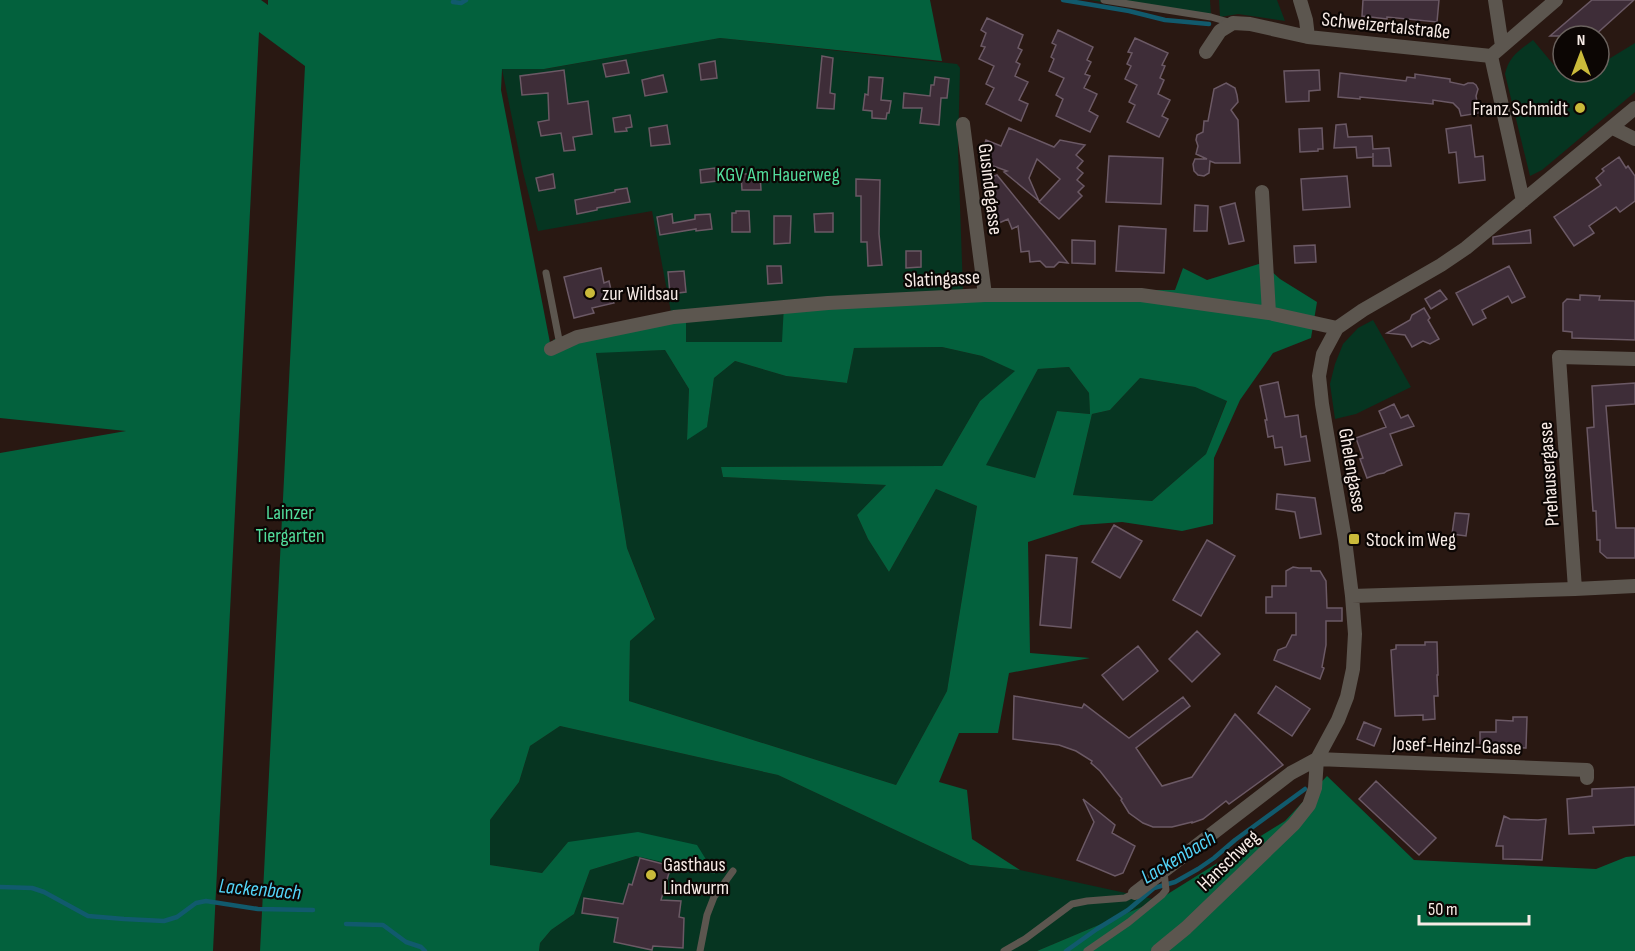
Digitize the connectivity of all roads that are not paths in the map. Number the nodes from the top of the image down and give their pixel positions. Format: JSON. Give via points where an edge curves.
{"nodes":[{"id":1,"x":1104,"y":0,"type":"edge"},
{"id":2,"x":1300,"y":0,"type":"edge"},
{"id":3,"x":1495,"y":0,"type":"edge"},
{"id":4,"x":1557,"y":0,"type":"edge"},
{"id":5,"x":1233,"y":23,"type":"junction"},
{"id":6,"x":1308,"y":37,"type":"junction"},
{"id":7,"x":1502,"y":46,"type":"junction"},
{"id":8,"x":1206,"y":52,"type":"dead end"},
{"id":9,"x":1491,"y":56,"type":"junction"},
{"id":10,"x":1635,"y":108,"type":"edge"},
{"id":11,"x":963,"y":124,"type":"dead end"},
{"id":12,"x":1613,"y":128,"type":"junction"},
{"id":13,"x":1635,"y":139,"type":"edge"},
{"id":14,"x":1262,"y":192,"type":"dead end"},
{"id":15,"x":1523,"y":201,"type":"junction"},
{"id":16,"x":546,"y":273,"type":"dead end"},
{"id":17,"x":985,"y":295,"type":"junction"},
{"id":18,"x":1269,"y":313,"type":"junction"},
{"id":19,"x":1337,"y":328,"type":"junction"},
{"id":20,"x":556,"y":347,"type":"joint"},
{"id":21,"x":1635,"y":359,"type":"edge"},
{"id":22,"x":1635,"y":586,"type":"edge"},
{"id":23,"x":1575,"y":589,"type":"junction"},
{"id":24,"x":1352,"y":596,"type":"junction"},
{"id":25,"x":1317,"y":759,"type":"junction"},
{"id":26,"x":1587,"y":778,"type":"dead end"},
{"id":27,"x":733,"y":871,"type":"dead end"},
{"id":28,"x":1165,"y":876,"type":"junction"},
{"id":29,"x":1135,"y":893,"type":"joint"},
{"id":30,"x":700,"y":951,"type":"edge"},
{"id":31,"x":1004,"y":951,"type":"edge"},
{"id":32,"x":1087,"y":951,"type":"edge"},
{"id":33,"x":1158,"y":951,"type":"edge"}],
"edges":[{"from":1,"to":5,"type":"lane"},
{"from":2,"to":6,"type":"street"},
{"from":3,"to":7,"type":"street"},
{"from":4,"to":7,"type":"street"},
{"from":5,"to":6,"type":"street","name":"Schweizertalstraße"},
{"from":5,"to":8,"type":"street","via":[[1220,31]]},
{"from":6,"to":9,"type":"street","name":"Schweizertalstraße"},
{"from":7,"to":9,"type":"street"},
{"from":9,"to":15,"type":"street"},
{"from":10,"to":12,"type":"street","name":"Ghelengasse"},
{"from":11,"to":17,"type":"street","name":"Gusindegasse"},
{"from":12,"to":13,"type":"street"},
{"from":12,"to":15,"type":"street","name":"Ghelengasse"},
{"from":14,"to":18,"type":"street"},
{"from":15,"to":19,"type":"street","name":"Ghelengasse","via":[[1466,248]]},
{"from":16,"to":20,"type":"lane"},
{"from":17,"to":18,"type":"street","name":"Slatingasse","via":[[1141,294]]},
{"from":17,"to":20,"type":"street","name":"Slatingasse","via":[[828,303],[674,317],[577,337]]},
{"from":18,"to":19,"type":"street","name":"Slatingasse"},
{"from":19,"to":24,"type":"street","name":"Ghelengasse","via":[[1323,354],[1319,376]]},
{"from":21,"to":23,"type":"street","name":"Prehausergasse","via":[[1559,357]]},
{"from":22,"to":23,"type":"street"},
{"from":23,"to":24,"type":"street"},
{"from":24,"to":25,"type":"street","name":"Ghelengasse","via":[[1355,634],[1347,697]]},
{"from":25,"to":26,"type":"street","name":"Josef-Heinzl-Gasse","via":[[1587,770]]},
{"from":25,"to":28,"type":"street","via":[[1291,773]]},
{"from":25,"to":33,"type":"street","name":"Hanschweg","via":[[1309,805],[1294,824]]},
{"from":27,"to":30,"type":"lane","via":[[714,897]]},
{"from":28,"to":29,"type":"street"},
{"from":28,"to":32,"type":"lane","via":[[1166,890],[1162,895]]},
{"from":29,"to":31,"type":"lane","via":[[1125,898],[1072,904]]}]}
